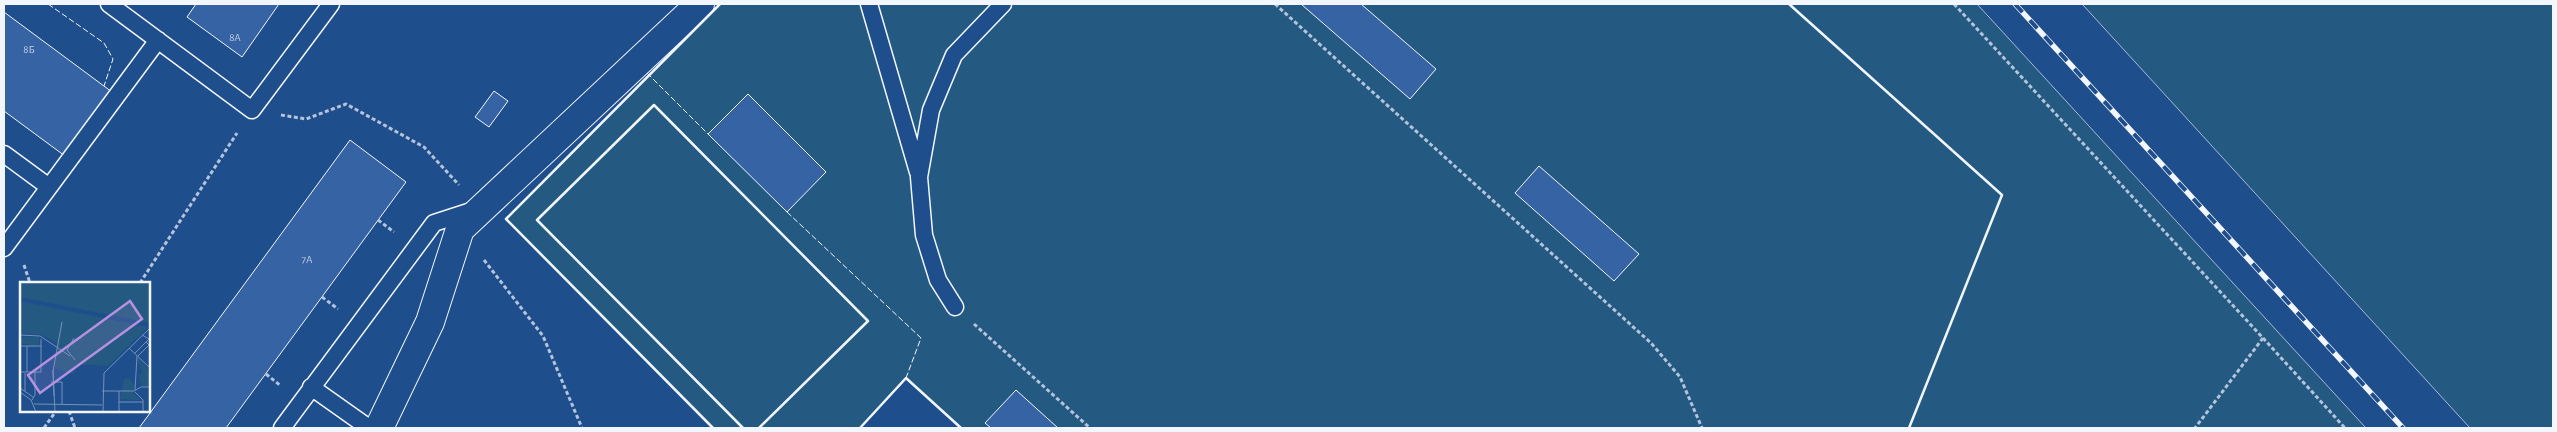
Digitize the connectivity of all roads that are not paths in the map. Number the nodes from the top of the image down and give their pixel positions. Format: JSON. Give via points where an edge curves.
{"nodes":[{"id":1,"x":109,"y":4,"type":"edge"},
{"id":2,"x":330,"y":4,"type":"edge"},
{"id":3,"x":700,"y":4,"type":"edge"},
{"id":4,"x":869,"y":4,"type":"edge"},
{"id":5,"x":1003,"y":4,"type":"edge"},
{"id":6,"x":158,"y":40,"type":"junction"},
{"id":7,"x":4,"y":154,"type":"edge"},
{"id":8,"x":919,"y":177,"type":"junction"},
{"id":9,"x":49,"y":186,"type":"junction"},
{"id":10,"x":481,"y":208,"type":"junction"},
{"id":11,"x":4,"y":248,"type":"edge"},
{"id":12,"x":955,"y":307,"type":"road end"},
{"id":13,"x":311,"y":387,"type":"junction"},
{"id":14,"x":282,"y":428,"type":"edge"},
{"id":15,"x":369,"y":428,"type":"edge"},
{"id":16,"x":379,"y":428,"type":"edge"}],
"edges":[{"from":1,"to":6,"type":"lane"},
{"from":2,"to":6,"type":"lane","via":[[252,110]]},
{"from":3,"to":10,"type":"street"},
{"from":4,"to":8,"type":"lane"},
{"from":5,"to":8,"type":"lane","via":[[954,54],[930,110]]},
{"from":6,"to":9,"type":"lane"},
{"from":7,"to":9,"type":"lane"},
{"from":8,"to":12,"type":"lane","via":[[924,235],[938,280]]},
{"from":9,"to":11,"type":"lane"},
{"from":10,"to":13,"type":"lane","via":[[434,223]]},
{"from":10,"to":16,"type":"street","via":[[460,229],[430,322]]},
{"from":13,"to":14,"type":"lane"},
{"from":13,"to":15,"type":"lane"}]}
